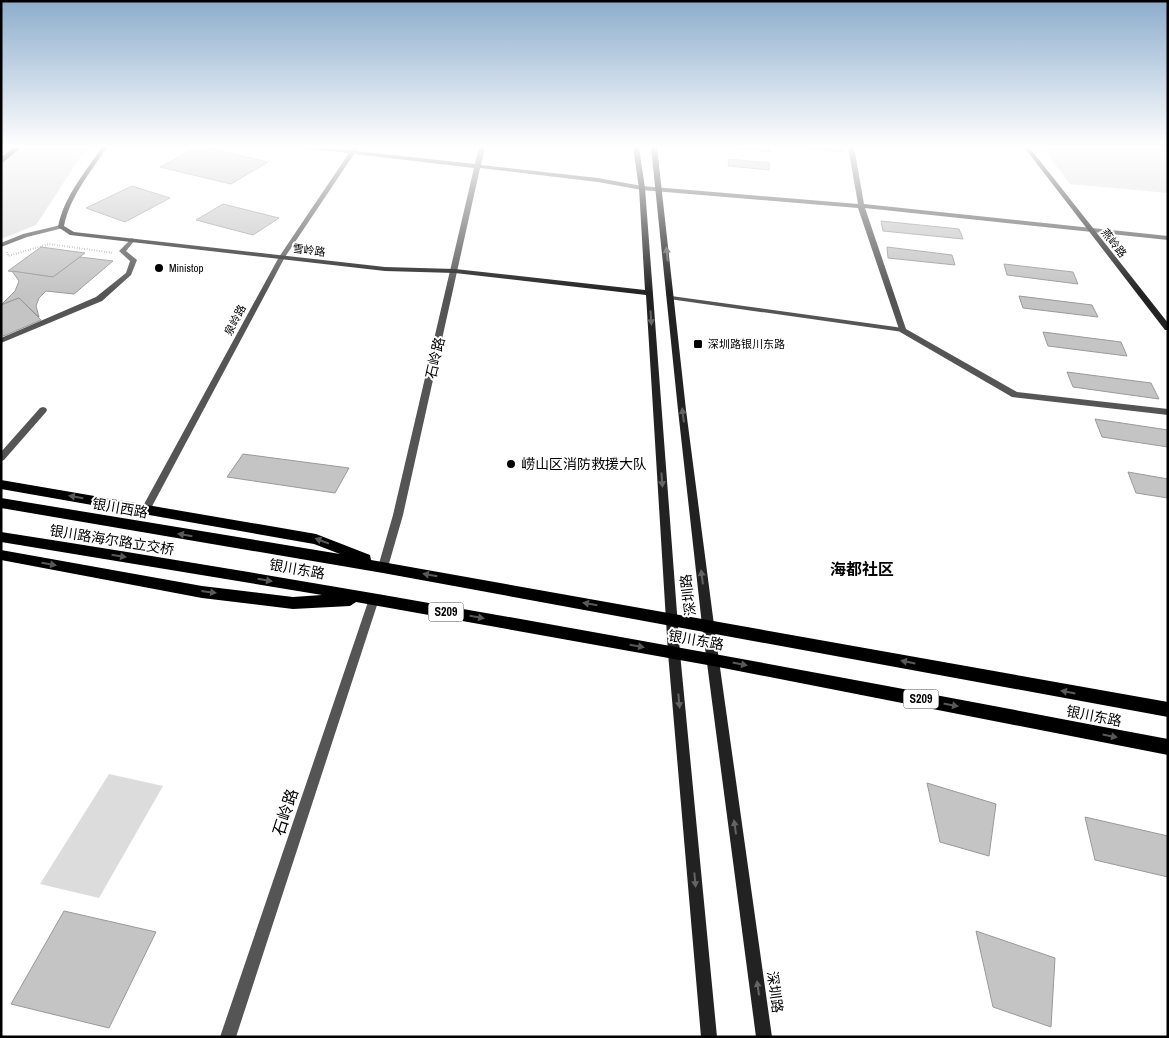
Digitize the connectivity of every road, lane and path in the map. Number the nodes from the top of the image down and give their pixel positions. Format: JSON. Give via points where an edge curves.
{"nodes":[{"id":1,"x":73,"y":195,"type":"edge"},
{"id":2,"x":323,"y":195,"type":"edge"},
{"id":3,"x":472,"y":195,"type":"edge"},
{"id":4,"x":642,"y":195,"type":"edge"},
{"id":5,"x":661,"y":195,"type":"edge"},
{"id":6,"x":736,"y":195,"type":"edge"},
{"id":7,"x":858,"y":195,"type":"edge"},
{"id":8,"x":1064,"y":195,"type":"edge"},
{"id":9,"x":860,"y":206,"type":"junction"},
{"id":10,"x":61,"y":227,"type":"junction"},
{"id":11,"x":1091,"y":230,"type":"junction"},
{"id":12,"x":1168,"y":238,"type":"edge"},
{"id":13,"x":132,"y":240,"type":"junction"},
{"id":14,"x":2,"y":245,"type":"edge"},
{"id":15,"x":127,"y":255,"type":"junction"},
{"id":16,"x":282,"y":257,"type":"junction"},
{"id":17,"x":455,"y":271,"type":"junction"},
{"id":18,"x":649,"y":293,"type":"junction"},
{"id":19,"x":671,"y":298,"type":"junction"},
{"id":20,"x":1168,"y":328,"type":"edge"},
{"id":21,"x":903,"y":330,"type":"junction"},
{"id":22,"x":1,"y":341,"type":"edge"},
{"id":23,"x":42,"y":410,"type":"dead end"},
{"id":24,"x":1168,"y":412,"type":"edge"},
{"id":25,"x":1,"y":442,"type":"edge"},
{"id":26,"x":14,"y":444,"type":"junction"},
{"id":27,"x":1,"y":458,"type":"edge"},
{"id":28,"x":1,"y":484,"type":"edge"},
{"id":29,"x":1,"y":503,"type":"edge"},
{"id":30,"x":146,"y":509,"type":"junction"},
{"id":31,"x":1,"y":538,"type":"edge"},
{"id":32,"x":234,"y":543,"type":"joint"},
{"id":33,"x":1,"y":555,"type":"edge"},
{"id":34,"x":383,"y":567,"type":"junction"},
{"id":35,"x":217,"y":571,"type":"joint"},
{"id":36,"x":374,"y":599,"type":"junction"},
{"id":37,"x":672,"y":619,"type":"junction"},
{"id":38,"x":708,"y":625,"type":"junction"},
{"id":39,"x":674,"y":653,"type":"junction"},
{"id":40,"x":713,"y":659,"type":"junction"},
{"id":41,"x":1168,"y":710,"type":"edge"},
{"id":42,"x":1168,"y":747,"type":"edge"},
{"id":43,"x":228,"y":1037,"type":"edge"},
{"id":44,"x":709,"y":1037,"type":"edge"},
{"id":45,"x":764,"y":1037,"type":"edge"}],
"edges":[{"from":1,"to":10,"type":"main road","via":[[62,216]]},
{"from":2,"to":16,"type":"street","name":"泉岭路"},
{"from":3,"to":17,"type":"street","name":"石岭路","number":"石岭路"},
{"from":4,"to":18,"type":"main road","name":"深圳路"},
{"from":19,"to":5,"type":"main road","name":"深圳路","one_way":true},
{"from":6,"to":9,"type":"street"},
{"from":7,"to":9,"type":"street"},
{"from":8,"to":11,"type":"main road","name":"燕岭路"},
{"from":9,"to":11,"type":"street"},
{"from":9,"to":21,"type":"street"},
{"from":10,"to":13,"type":"main road","name":"雪岭路","via":[[72,234]]},
{"from":10,"to":14,"type":"street","via":[[25,235]]},
{"from":11,"to":12,"type":"street"},
{"from":11,"to":20,"type":"main road","name":"燕岭路"},
{"from":13,"to":15,"type":"street","via":[[122,252]]},
{"from":13,"to":16,"type":"main road","name":"雪岭路"},
{"from":14,"to":15,"type":"path","via":[[8,256],[49,244]]},
{"from":15,"to":22,"type":"street","via":[[134,260],[129,274],[99,299]]},
{"from":16,"to":17,"type":"main road","name":"雪岭路","via":[[385,269]]},
{"from":16,"to":30,"type":"street","name":"泉岭路"},
{"from":17,"to":18,"type":"main road","name":"雪岭路"},
{"from":17,"to":34,"type":"street","name":"石岭路","number":"石岭路"},
{"from":18,"to":37,"type":"main road","name":"深圳路","one_way":true},
{"from":19,"to":21,"type":"lane"},
{"from":38,"to":19,"type":"main road","name":"深圳路","one_way":true},
{"from":21,"to":24,"type":"street","via":[[1016,395]]},
{"from":23,"to":26,"type":"street"},
{"from":25,"to":26,"type":"street"},
{"from":26,"to":27,"type":"street"},
{"from":30,"to":28,"type":"main road","one_way":true},
{"from":32,"to":29,"type":"main road","name":"银川西路","one_way":true},
{"from":34,"to":30,"type":"main road","one_way":true,"via":[[316,539]]},
{"from":31,"to":35,"type":"main road","name":"银川路海尔路立交桥","one_way":true},
{"from":32,"to":34,"type":"main road","name":"银川东路"},
{"from":33,"to":36,"type":"main road","one_way":true,"via":[[202,592],[284,602]]},
{"from":37,"to":34,"type":"main road","name":"银川东路","one_way":true},
{"from":35,"to":36,"type":"main road","name":"银川东路","number":"S209","one_way":true},
{"from":36,"to":39,"type":"main road","name":"银川东路","number":"S209","one_way":true},
{"from":36,"to":43,"type":"street","name":"石岭路","number":"石岭路"},
{"from":37,"to":38,"type":"main road","name":"银川东路"},
{"from":37,"to":39,"type":"main road","name":"深圳路"},
{"from":38,"to":40,"type":"main road","name":"深圳路"},
{"from":41,"to":38,"type":"main road","name":"银川东路","one_way":true},
{"from":39,"to":40,"type":"main road","name":"银川东路","number":"S209"},
{"from":39,"to":44,"type":"main road","name":"深圳路","one_way":true},
{"from":40,"to":42,"type":"main road","name":"银川东路","number":"S209","one_way":true},
{"from":45,"to":40,"type":"main road","name":"深圳路","one_way":true}]}
